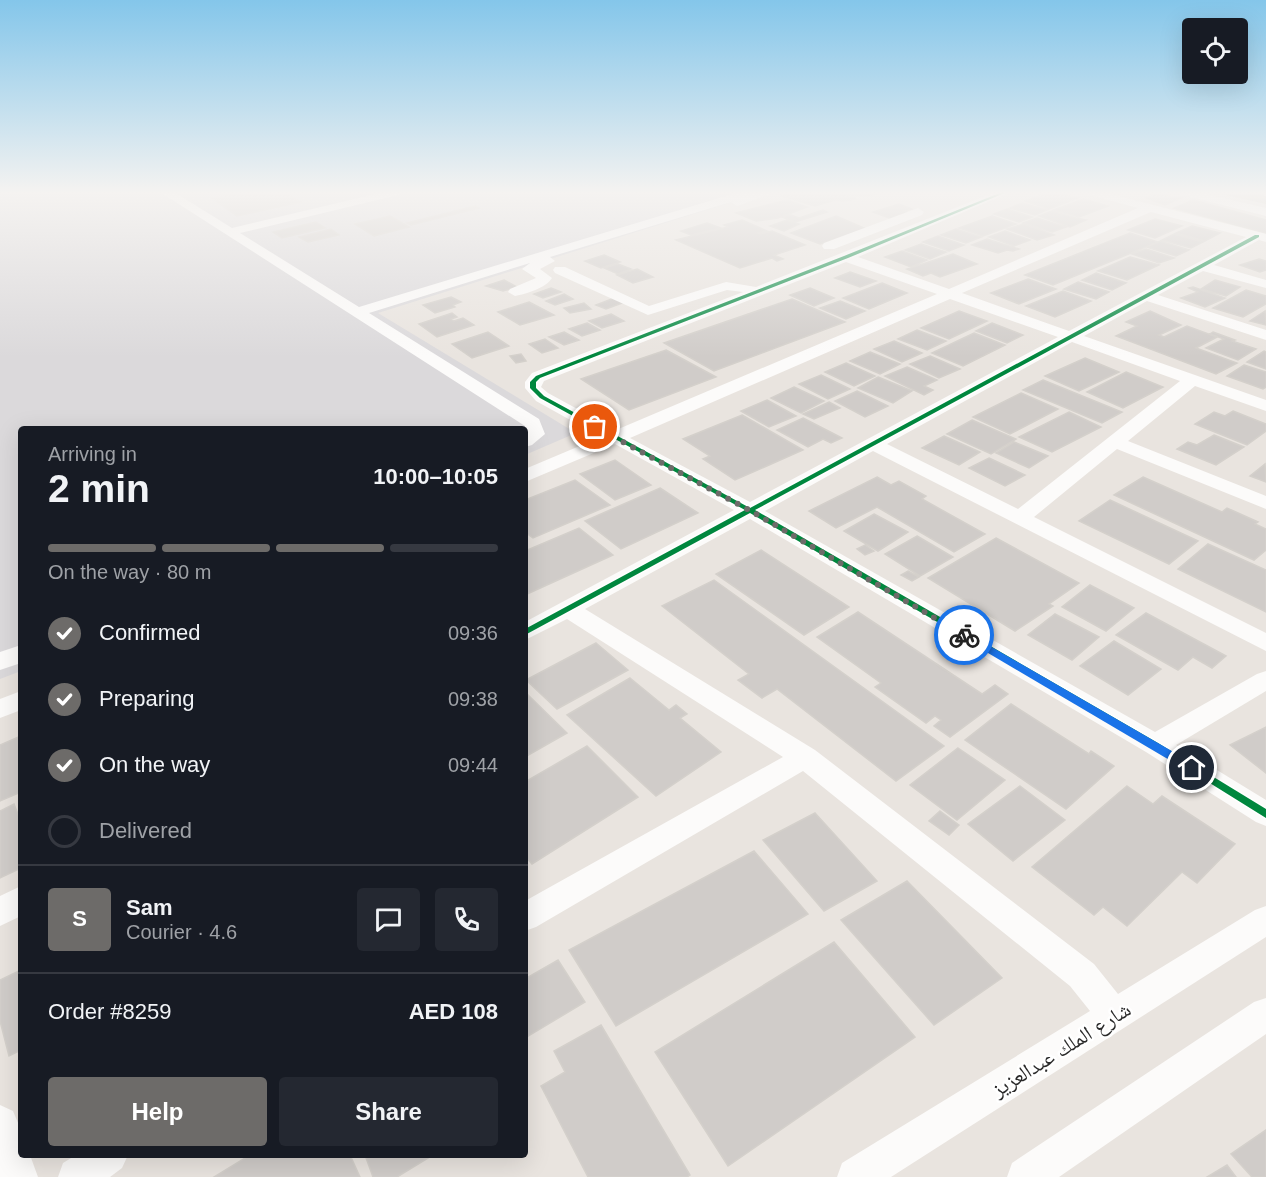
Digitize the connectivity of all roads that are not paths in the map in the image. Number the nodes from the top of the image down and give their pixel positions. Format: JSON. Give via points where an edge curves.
{"nodes":[{"id":1,"x":254,"y":247,"type":"edge"},
{"id":2,"x":571,"y":247,"type":"edge"},
{"id":3,"x":593,"y":247,"type":"edge"},
{"id":4,"x":873,"y":247,"type":"edge"},
{"id":5,"x":1056,"y":247,"type":"edge"},
{"id":6,"x":1241,"y":247,"type":"edge"},
{"id":7,"x":846,"y":258,"type":"junction"},
{"id":8,"x":1202,"y":266,"type":"junction"},
{"id":9,"x":560,"y":270,"type":"dead end"},
{"id":10,"x":1266,"y":284,"type":"edge"},
{"id":11,"x":514,"y":292,"type":"dead end"},
{"id":12,"x":756,"y":292,"type":"junction"},
{"id":13,"x":946,"y":293,"type":"junction"},
{"id":14,"x":1145,"y":296,"type":"junction"},
{"id":15,"x":357,"y":312,"type":"junction"},
{"id":16,"x":1266,"y":335,"type":"edge"},
{"id":17,"x":1068,"y":336,"type":"junction"},
{"id":18,"x":1192,"y":380,"type":"junction"},
{"id":19,"x":1266,"y":406,"type":"edge"},
{"id":20,"x":613,"y":437,"type":"junction"},
{"id":21,"x":528,"y":439,"type":"edge"},
{"id":22,"x":1115,"y":442,"type":"junction"},
{"id":23,"x":873,"y":444,"type":"junction"},
{"id":24,"x":528,"y":475,"type":"edge"},
{"id":25,"x":1266,"y":503,"type":"edge"},
{"id":26,"x":751,"y":511,"type":"junction"},
{"id":27,"x":1020,"y":518,"type":"junction"},
{"id":28,"x":567,"y":609,"type":"junction"},
{"id":29,"x":528,"y":630,"type":"edge"},
{"id":30,"x":1266,"y":643,"type":"edge"},
{"id":31,"x":18,"y":654,"type":"edge"},
{"id":32,"x":0,"y":662,"type":"edge"},
{"id":33,"x":1266,"y":680,"type":"edge"},
{"id":34,"x":18,"y":701,"type":"edge"},
{"id":35,"x":0,"y":709,"type":"edge"},
{"id":36,"x":1155,"y":745,"type":"junction"},
{"id":37,"x":805,"y":758,"type":"junction"},
{"id":38,"x":1266,"y":814,"type":"edge"},
{"id":39,"x":18,"y":902,"type":"edge"},
{"id":40,"x":0,"y":912,"type":"edge"},
{"id":41,"x":528,"y":915,"type":"edge"},
{"id":42,"x":1266,"y":920,"type":"edge"},
{"id":43,"x":1266,"y":1014,"type":"edge"},
{"id":44,"x":1114,"y":1016,"type":"junction"},
{"id":45,"x":0,"y":1124,"type":"edge"},
{"id":46,"x":106,"y":1158,"type":"edge"},
{"id":47,"x":19,"y":1177,"type":"edge"},
{"id":48,"x":77,"y":1177,"type":"edge"},
{"id":49,"x":856,"y":1177,"type":"edge"},
{"id":50,"x":1026,"y":1177,"type":"edge"}],
"edges":[{"from":1,"to":15,"type":"street"},
{"from":2,"to":15,"type":"street"},
{"from":3,"to":11,"type":"street","via":[[532,266],[529,268],[544,280]]},
{"from":4,"to":7,"type":"street"},
{"from":5,"to":13,"type":"street"},
{"from":6,"to":8,"type":"street"},
{"from":7,"to":12,"type":"street"},
{"from":7,"to":13,"type":"street"},
{"from":8,"to":10,"type":"street"},
{"from":8,"to":14,"type":"street"},
{"from":9,"to":12,"type":"street","via":[[648,311],[726,286]]},
{"from":12,"to":20,"type":"street","via":[[538,376],[533,382],[533,388],[542,397]]},
{"from":13,"to":17,"type":"street"},
{"from":13,"to":20,"type":"street"},
{"from":14,"to":16,"type":"street"},
{"from":14,"to":17,"type":"street"},
{"from":15,"to":21,"type":"street","via":[[533,423],[536,434]]},
{"from":17,"to":18,"type":"street"},
{"from":17,"to":23,"type":"street"},
{"from":18,"to":19,"type":"street"},
{"from":18,"to":22,"type":"street"},
{"from":20,"to":24,"type":"street"},
{"from":20,"to":26,"type":"street"},
{"from":22,"to":25,"type":"street"},
{"from":22,"to":27,"type":"street"},
{"from":23,"to":26,"type":"street"},
{"from":23,"to":27,"type":"street"},
{"from":26,"to":28,"type":"street"},
{"from":26,"to":36,"type":"street"},
{"from":27,"to":30,"type":"street"},
{"from":28,"to":29,"type":"street"},
{"from":28,"to":37,"type":"street"},
{"from":31,"to":32,"type":"street"},
{"from":33,"to":36,"type":"street"},
{"from":34,"to":35,"type":"street"},
{"from":36,"to":38,"type":"street"},
{"from":37,"to":41,"type":"street"},
{"from":37,"to":44,"type":"street","via":[[1082,975]]},
{"from":39,"to":40,"type":"street"},
{"from":42,"to":44,"type":"street","name":"شارع الملك عبدالعزيز"},
{"from":43,"to":50,"type":"street"},
{"from":44,"to":49,"type":"street","name":"شارع الملك عبدالعزيز"},
{"from":45,"to":47,"type":"street"},
{"from":46,"to":48,"type":"street"}]}
